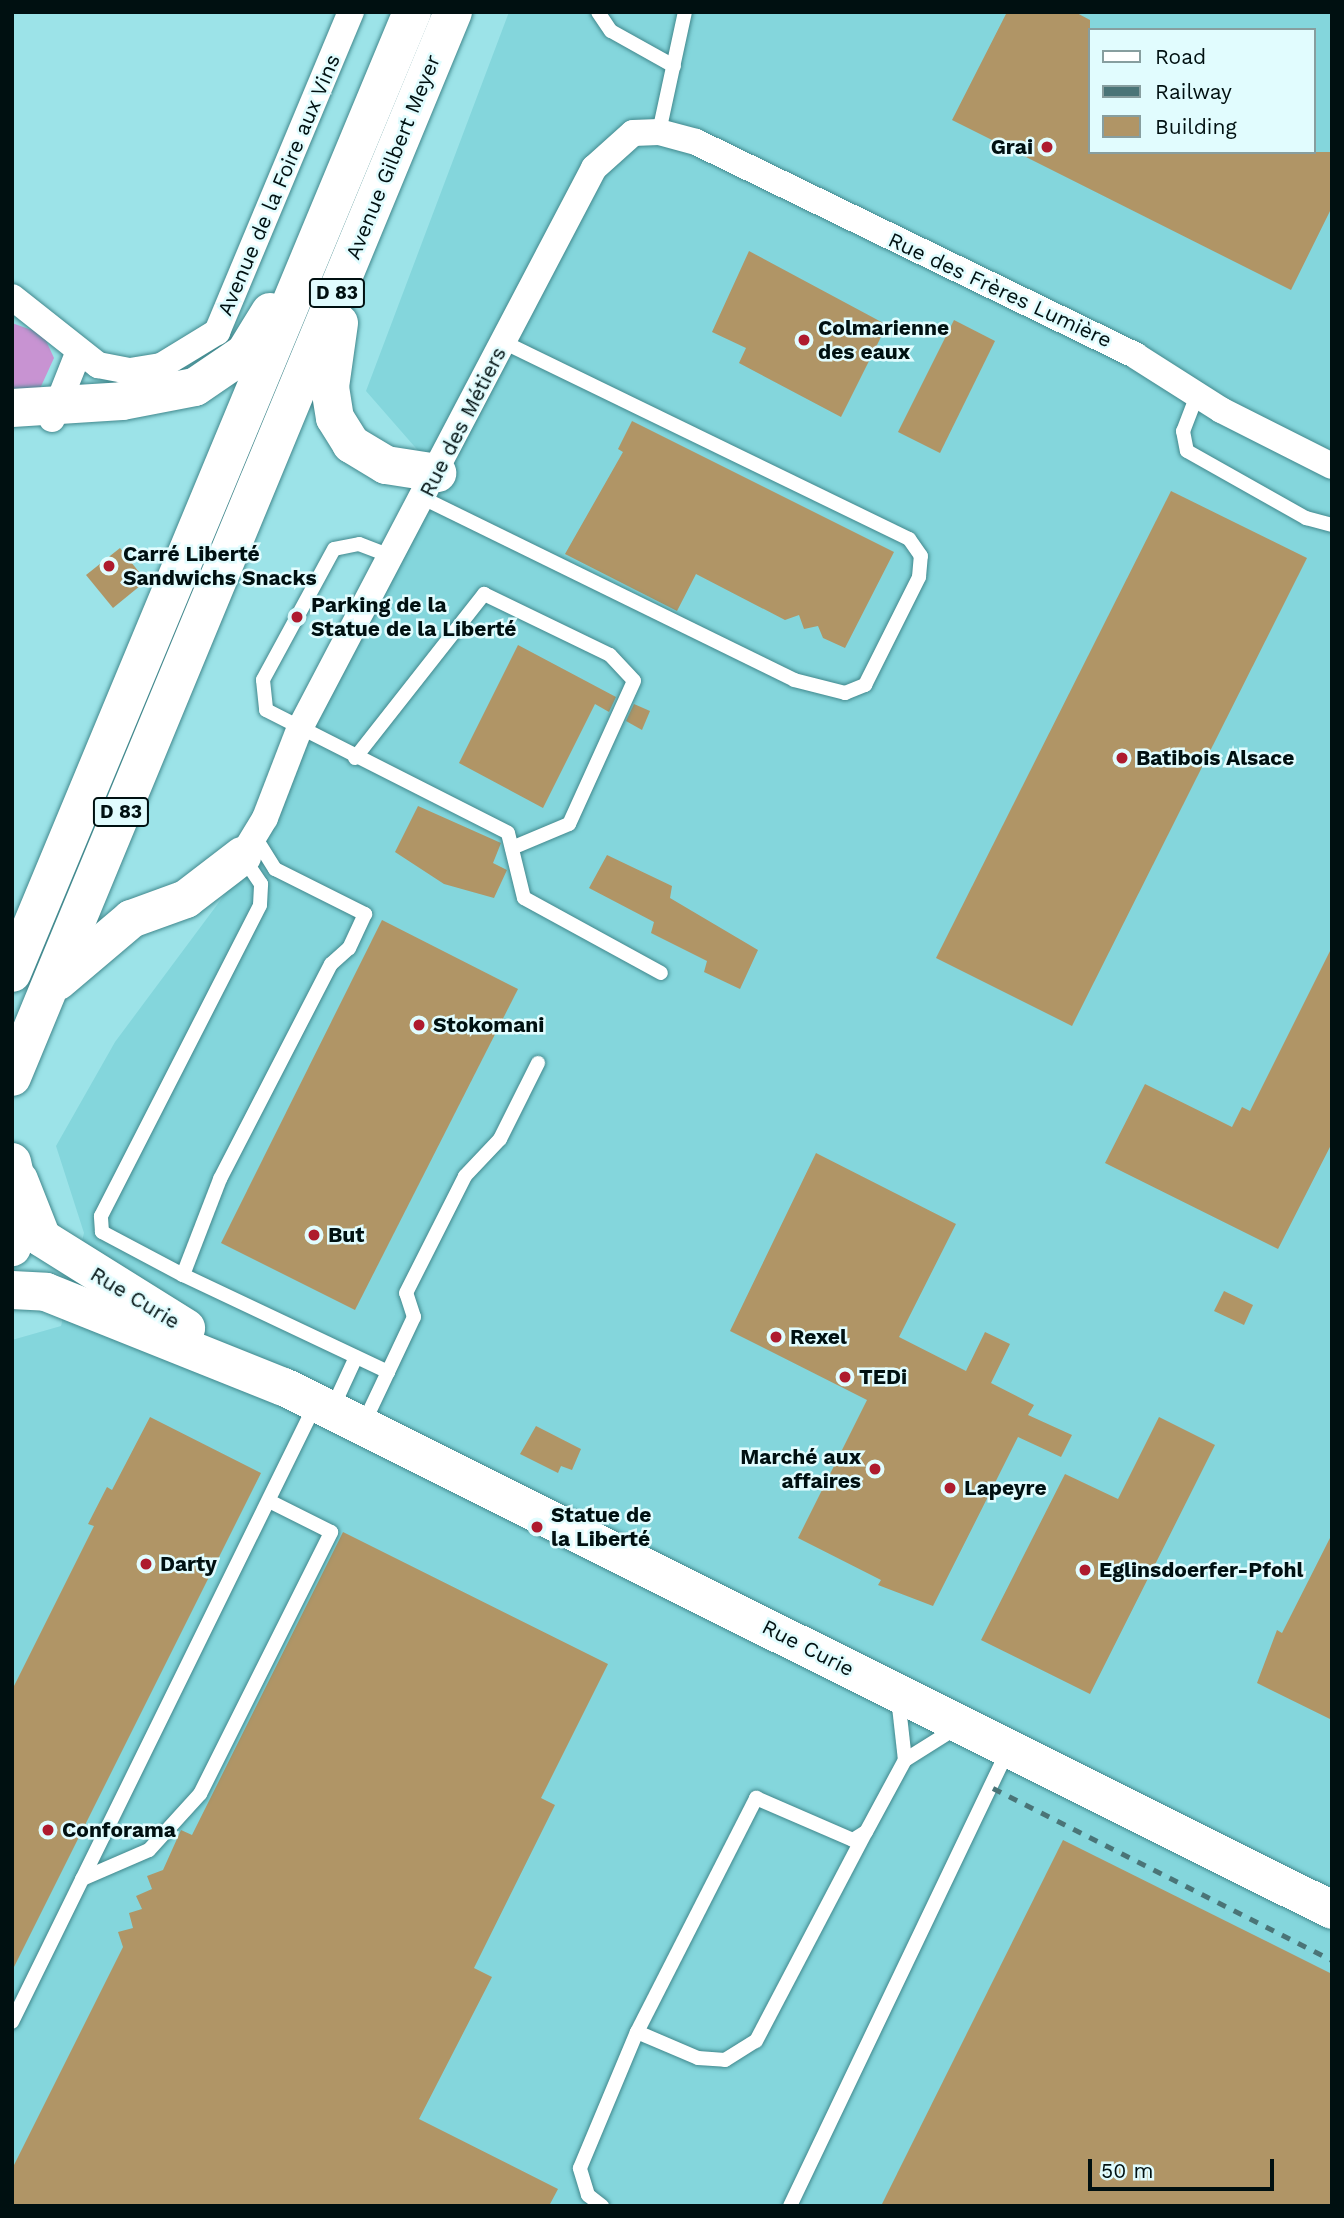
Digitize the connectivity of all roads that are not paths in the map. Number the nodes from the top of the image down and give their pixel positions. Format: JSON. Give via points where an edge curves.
{"nodes":[{"id":1,"x":351,"y":12,"type":"edge"},
{"id":2,"x":412,"y":12,"type":"edge"},
{"id":3,"x":453,"y":12,"type":"edge"},
{"id":4,"x":598,"y":12,"type":"edge"},
{"id":5,"x":685,"y":12,"type":"edge"},
{"id":6,"x":674,"y":66,"type":"junction"},
{"id":7,"x":659,"y":132,"type":"junction"},
{"id":8,"x":331,"y":212,"type":"junction"},
{"id":9,"x":348,"y":268,"type":"junction"},
{"id":10,"x":12,"y":297,"type":"edge"},
{"id":11,"x":504,"y":342,"type":"junction"},
{"id":12,"x":79,"y":351,"type":"junction"},
{"id":13,"x":1197,"y":395,"type":"junction"},
{"id":14,"x":57,"y":405,"type":"junction"},
{"id":15,"x":12,"y":408,"type":"edge"},
{"id":16,"x":12,"y":425,"type":"edge"},
{"id":17,"x":1332,"y":466,"type":"edge"},
{"id":18,"x":430,"y":486,"type":"junction"},
{"id":19,"x":1332,"y":525,"type":"edge"},
{"id":20,"x":393,"y":557,"type":"junction"},
{"id":21,"x":299,"y":730,"type":"junction"},
{"id":22,"x":355,"y":758,"type":"junction"},
{"id":23,"x":248,"y":846,"type":"junction"},
{"id":24,"x":512,"y":848,"type":"junction"},
{"id":25,"x":12,"y":973,"type":"edge"},
{"id":26,"x":661,"y":973,"type":"dead end"},
{"id":27,"x":44,"y":995,"type":"junction"},
{"id":28,"x":538,"y":1063,"type":"dead end"},
{"id":29,"x":12,"y":1077,"type":"edge"},
{"id":30,"x":16,"y":1171,"type":"edge"},
{"id":31,"x":12,"y":1247,"type":"edge"},
{"id":32,"x":183,"y":1275,"type":"junction"},
{"id":33,"x":12,"y":1290,"type":"edge"},
{"id":34,"x":356,"y":1357,"type":"junction"},
{"id":35,"x":388,"y":1372,"type":"junction"},
{"id":36,"x":323,"y":1406,"type":"junction"},
{"id":37,"x":271,"y":1502,"type":"junction"},
{"id":38,"x":898,"y":1693,"type":"junction"},
{"id":39,"x":961,"y":1725,"type":"junction"},
{"id":40,"x":1009,"y":1749,"type":"junction"},
{"id":41,"x":905,"y":1759,"type":"junction"},
{"id":42,"x":866,"y":1832,"type":"junction"},
{"id":43,"x":82,"y":1880,"type":"junction"},
{"id":44,"x":1332,"y":1910,"type":"edge"},
{"id":45,"x":12,"y":2022,"type":"edge"},
{"id":46,"x":638,"y":2032,"type":"junction"},
{"id":47,"x":602,"y":2206,"type":"edge"},
{"id":48,"x":790,"y":2206,"type":"edge"}],
"edges":[{"from":1,"to":12,"type":"street","name":"Avenue de la Foire aux Vins","via":[[217,332],[161,366],[130,371],[98,365]]},
{"from":2,"to":8,"type":"main road","name":"Avenue Gilbert Meyer","number":"D 83"},
{"from":3,"to":9,"type":"main road","name":"Avenue Gilbert Meyer","number":"D 83"},
{"from":4,"to":6,"type":"lane","via":[[611,31]]},
{"from":5,"to":6,"type":"lane"},
{"from":6,"to":7,"type":"lane"},
{"from":7,"to":11,"type":"street","name":"Rue des Métiers","via":[[633,133],[594,168]]},
{"from":7,"to":13,"type":"street","name":"Rue des Frères Lumière","via":[[696,142],[1013,294],[1136,356]]},
{"from":8,"to":14,"type":"main road","via":[[245,353],[195,387]]},
{"from":8,"to":25,"type":"main road","name":"Avenue Gilbert Meyer","number":"D 83"},
{"from":9,"to":18,"type":"main road","via":[[330,387],[335,418],[351,444]]},
{"from":9,"to":27,"type":"main road","name":"Avenue Gilbert Meyer","number":"D 83"},
{"from":10,"to":12,"type":"street","name":"Avenue de la Foire aux Vins"},
{"from":11,"to":18,"type":"street","name":"Rue des Métiers"},
{"from":11,"to":18,"type":"lane","via":[[909,539],[921,556],[919,577],[865,685],[845,693],[794,680]]},
{"from":12,"to":14,"type":"street"},
{"from":13,"to":17,"type":"street","name":"Rue des Frères Lumière"},
{"from":13,"to":19,"type":"lane","via":[[1183,431],[1187,451],[1306,519]]},
{"from":14,"to":15,"type":"main road"},
{"from":14,"to":16,"type":"street","via":[[52,419]]},
{"from":18,"to":20,"type":"street","name":"Rue des Métiers"},
{"from":20,"to":21,"type":"street","name":"Rue des Métiers"},
{"from":20,"to":21,"type":"lane","via":[[359,544],[334,549],[263,680],[266,710]]},
{"from":21,"to":22,"type":"lane"},
{"from":21,"to":23,"type":"street","name":"Rue des Métiers"},
{"from":22,"to":24,"type":"lane","via":[[508,833]]},
{"from":22,"to":24,"type":"lane","via":[[484,594],[610,654],[634,681],[569,824]]},
{"from":23,"to":27,"type":"main road","via":[[186,899],[131,919],[102,939]]},
{"from":23,"to":32,"type":"lane","via":[[261,884],[260,905],[101,1216],[102,1231]]},
{"from":23,"to":32,"type":"lane","via":[[275,869],[365,914],[349,948],[331,964],[209,1202]]},
{"from":24,"to":26,"type":"lane","via":[[524,898]]},
{"from":27,"to":29,"type":"main road","name":"Avenue Gilbert Meyer","number":"D 83"},
{"from":28,"to":35,"type":"lane","via":[[500,1139],[465,1176],[406,1293],[414,1317]]},
{"from":30,"to":31,"type":"main road","via":[[23,1211]]},
{"from":30,"to":36,"type":"main road","name":"Rue Curie","via":[[43,1238],[61,1253]]},
{"from":32,"to":34,"type":"lane"},
{"from":33,"to":36,"type":"main road","name":"Rue Curie","via":[[46,1292]]},
{"from":34,"to":35,"type":"lane"},
{"from":34,"to":36,"type":"lane"},
{"from":35,"to":36,"type":"lane"},
{"from":36,"to":37,"type":"lane"},
{"from":36,"to":38,"type":"main road","name":"Rue Curie"},
{"from":37,"to":43,"type":"lane"},
{"from":37,"to":43,"type":"lane","via":[[331,1532],[201,1794],[149,1850]]},
{"from":38,"to":39,"type":"main road","name":"Rue Curie"},
{"from":38,"to":41,"type":"lane"},
{"from":39,"to":40,"type":"main road","name":"Rue Curie"},
{"from":39,"to":41,"type":"lane"},
{"from":40,"to":44,"type":"main road","name":"Rue Curie"},
{"from":40,"to":48,"type":"lane"},
{"from":41,"to":42,"type":"lane"},
{"from":42,"to":46,"type":"lane","via":[[756,2041],[725,2060],[698,2058]]},
{"from":42,"to":46,"type":"lane","via":[[838,1839],[756,1798]]},
{"from":43,"to":45,"type":"lane"},
{"from":46,"to":47,"type":"lane","via":[[580,2168],[588,2195]]}]}
